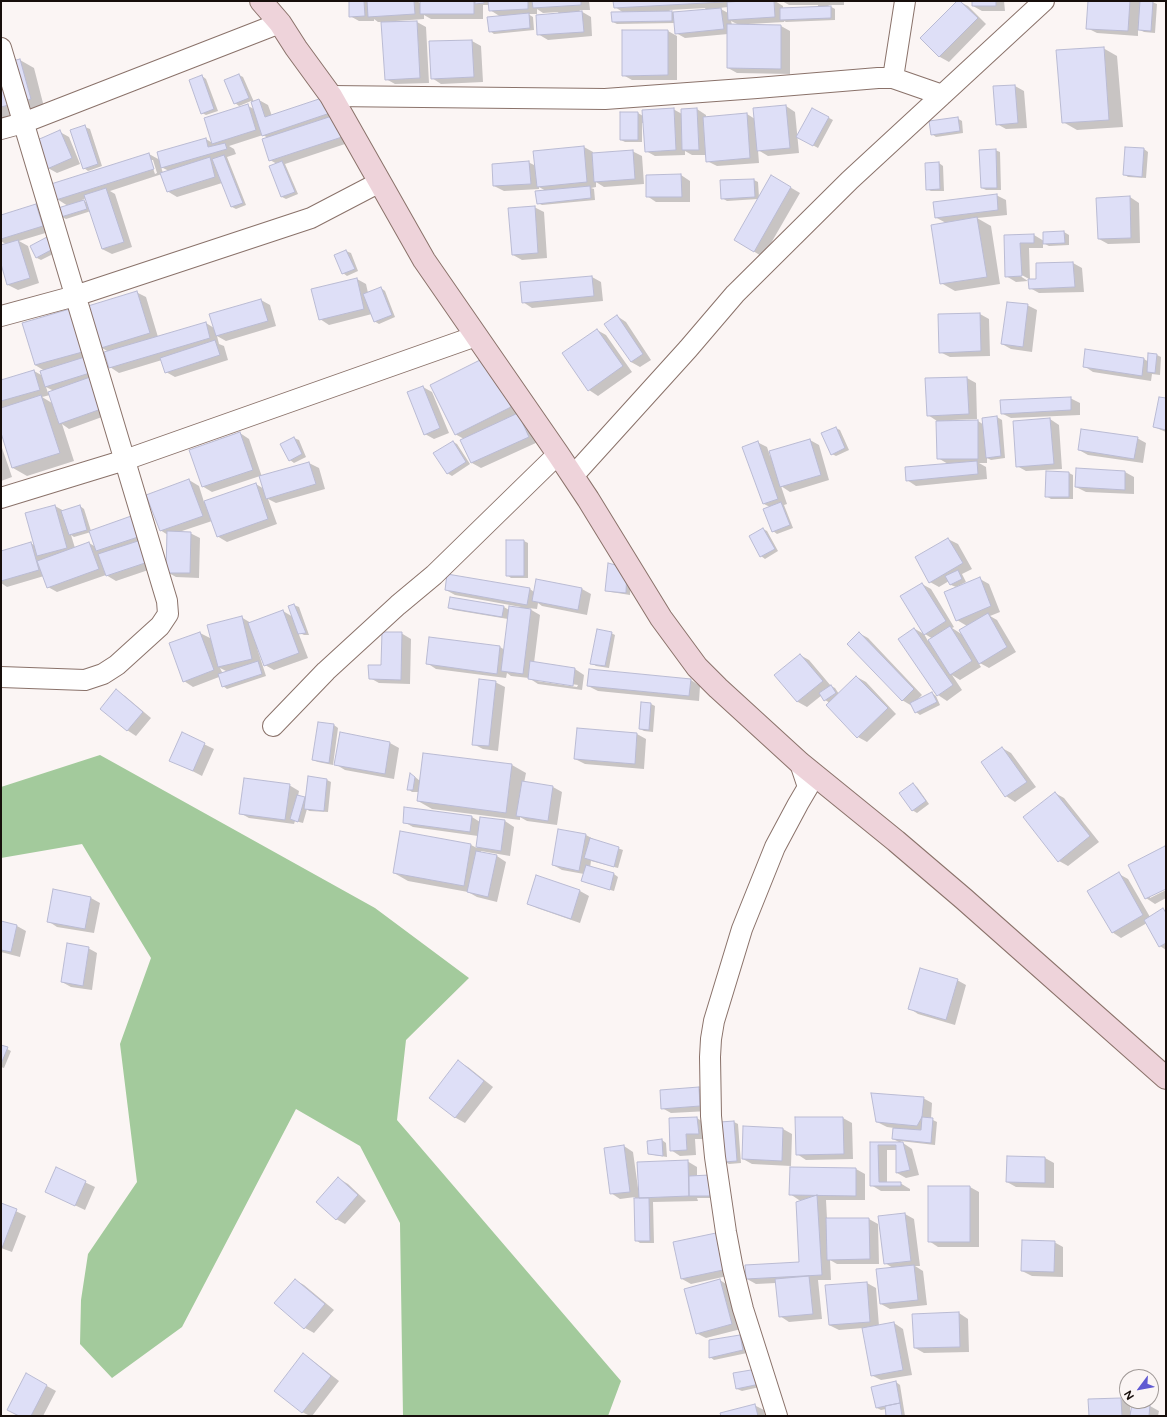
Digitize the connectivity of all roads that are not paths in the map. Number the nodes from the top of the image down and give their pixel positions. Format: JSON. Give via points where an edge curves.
{"nodes":[{"id":1,"x":261,"y":1,"type":"edge"},
{"id":2,"x":905,"y":1,"type":"edge"},
{"id":3,"x":1044,"y":1,"type":"edge"},
{"id":4,"x":280,"y":23,"type":"junction"},
{"id":5,"x":1,"y":48,"type":"edge"},
{"id":6,"x":893,"y":78,"type":"junction"},
{"id":7,"x":331,"y":96,"type":"junction"},
{"id":8,"x":942,"y":96,"type":"junction"},
{"id":9,"x":23,"y":123,"type":"junction"},
{"id":10,"x":1,"y":129,"type":"edge"},
{"id":11,"x":380,"y":182,"type":"junction"},
{"id":12,"x":75,"y":296,"type":"junction"},
{"id":13,"x":1,"y":316,"type":"edge"},
{"id":14,"x":476,"y":336,"type":"junction"},
{"id":15,"x":558,"y":454,"type":"junction"},
{"id":16,"x":125,"y":460,"type":"junction"},
{"id":17,"x":573,"y":476,"type":"junction"},
{"id":18,"x":1,"y":498,"type":"edge"},
{"id":19,"x":1,"y":677,"type":"edge"},
{"id":20,"x":273,"y":726,"type":"dead end"},
{"id":21,"x":800,"y":763,"type":"junction"},
{"id":22,"x":1166,"y":1078,"type":"edge"},
{"id":23,"x":777,"y":1416,"type":"edge"}],
"edges":[{"from":1,"to":4,"type":"street"},
{"from":2,"to":6,"type":"street"},
{"from":3,"to":8,"type":"street"},
{"from":4,"to":7,"type":"street"},
{"from":4,"to":9,"type":"street"},
{"from":5,"to":9,"type":"street"},
{"from":6,"to":7,"type":"street","via":[[605,99]]},
{"from":6,"to":8,"type":"street"},
{"from":7,"to":11,"type":"street"},
{"from":8,"to":17,"type":"street","via":[[850,180],[735,294]]},
{"from":9,"to":10,"type":"street"},
{"from":9,"to":12,"type":"street"},
{"from":11,"to":12,"type":"street","via":[[311,218]]},
{"from":11,"to":14,"type":"street","via":[[424,260]]},
{"from":12,"to":13,"type":"street"},
{"from":12,"to":16,"type":"street"},
{"from":14,"to":15,"type":"street"},
{"from":14,"to":16,"type":"street"},
{"from":15,"to":17,"type":"street"},
{"from":15,"to":20,"type":"street","via":[[434,575],[326,671]]},
{"from":16,"to":18,"type":"street"},
{"from":16,"to":19,"type":"street","via":[[167,600],[168,614],[160,626],[117,665],[103,674],[85,680]]},
{"from":17,"to":21,"type":"street","via":[[661,618],[697,667]]},
{"from":21,"to":22,"type":"street","via":[[964,899]]},
{"from":21,"to":23,"type":"street","via":[[808,787],[775,847],[742,929],[710,1039],[712,1123],[726,1232],[743,1308]]}]}
